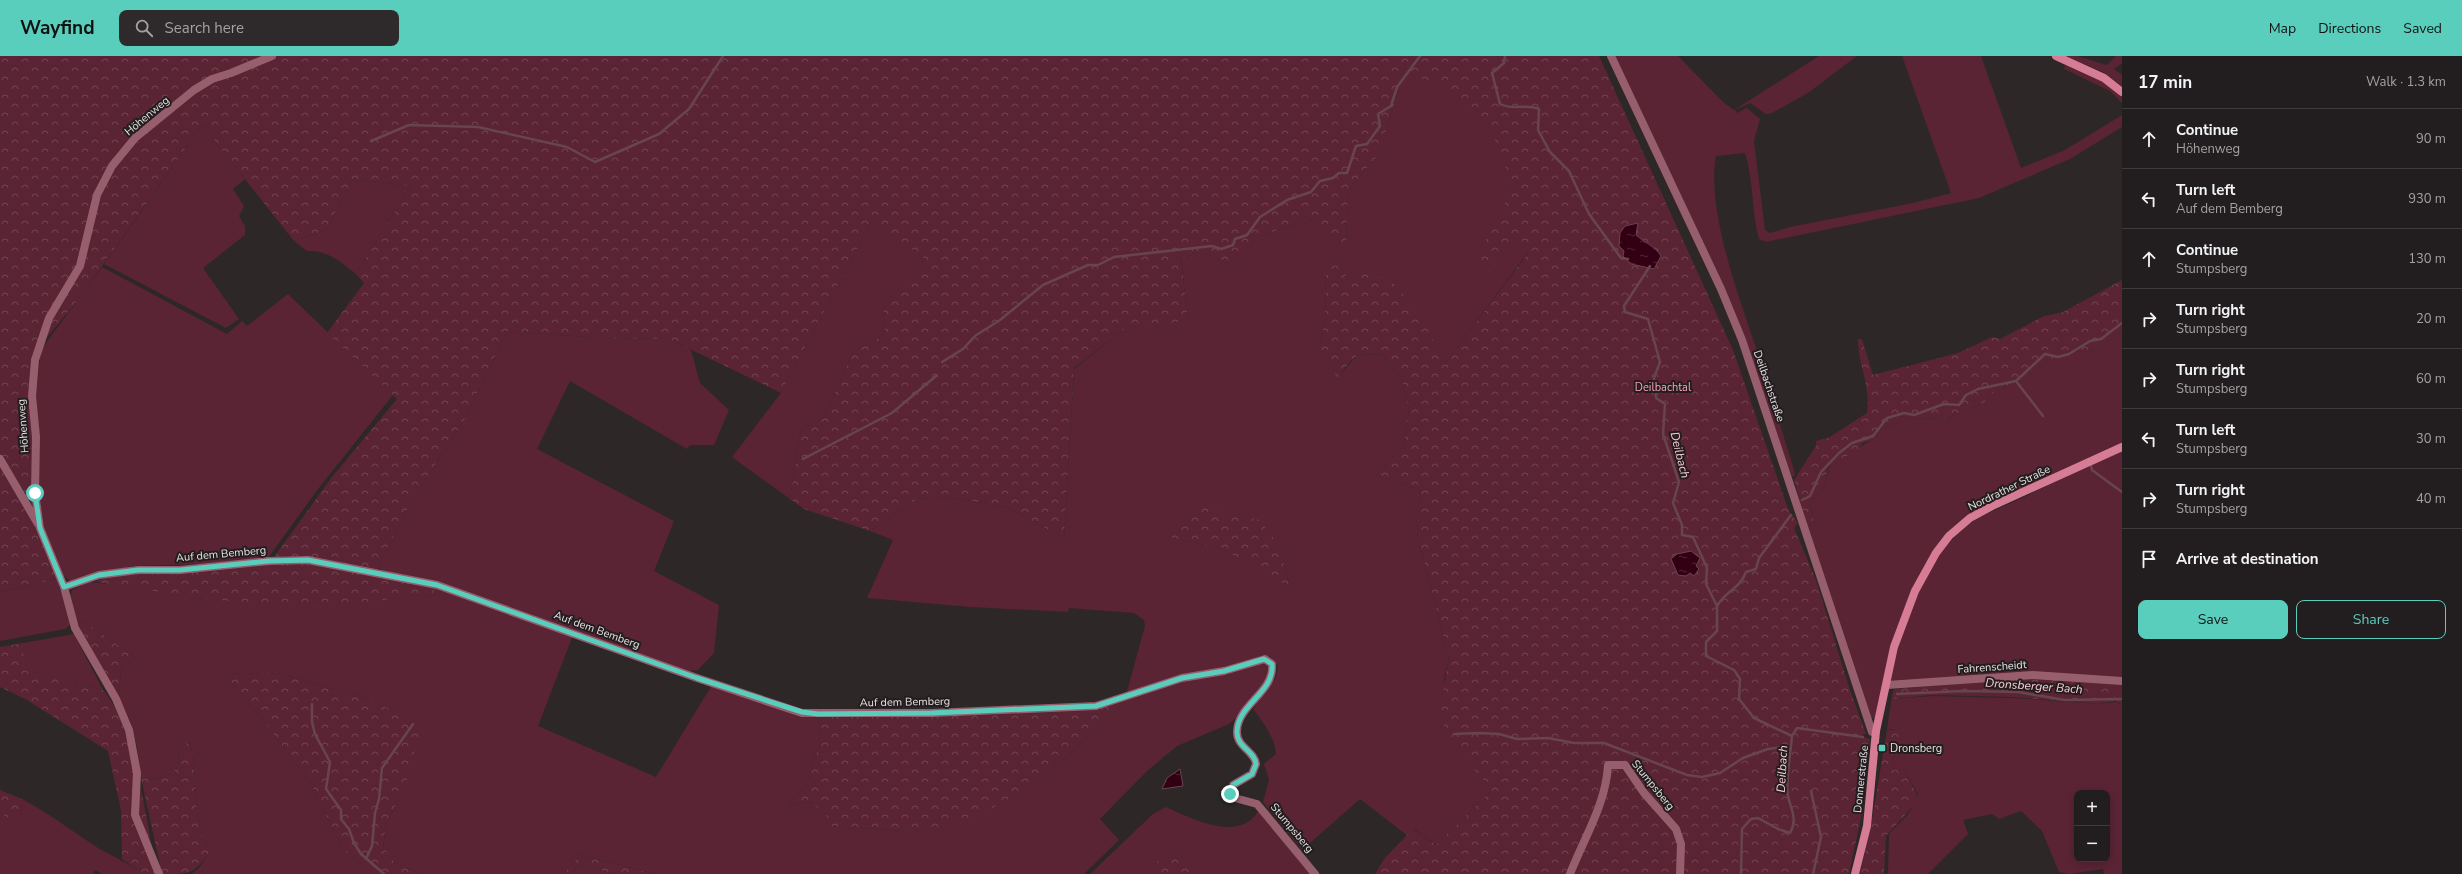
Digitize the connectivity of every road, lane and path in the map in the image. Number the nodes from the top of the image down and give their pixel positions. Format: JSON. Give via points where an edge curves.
{"nodes":[{"id":1,"x":272,"y":56,"type":"edge"},
{"id":2,"x":1611,"y":56,"type":"edge"},
{"id":3,"x":2056,"y":56,"type":"edge"},
{"id":4,"x":2122,"y":92,"type":"edge"},
{"id":5,"x":2122,"y":447,"type":"edge"},
{"id":6,"x":0,"y":459,"type":"edge"},
{"id":7,"x":40,"y":528,"type":"junction"},
{"id":8,"x":64,"y":587,"type":"junction"},
{"id":9,"x":2122,"y":681,"type":"edge"},
{"id":10,"x":1887,"y":686,"type":"junction"},
{"id":11,"x":1124,"y":698,"type":"joint"},
{"id":12,"x":1876,"y":731,"type":"junction"},
{"id":13,"x":159,"y":874,"type":"edge"},
{"id":14,"x":1315,"y":874,"type":"edge"},
{"id":15,"x":1570,"y":874,"type":"edge"},
{"id":16,"x":1680,"y":874,"type":"edge"},
{"id":17,"x":1855,"y":874,"type":"edge"}],
"edges":[{"from":1,"to":7,"type":"street","name":"Höhenweg","via":[[212,78],[194,90],[135,138],[112,166],[97,195],[80,266],[49,318],[35,360],[32,396],[36,437],[35,493]]},
{"from":2,"to":12,"type":"street","name":"Deilbachstraße","via":[[1721,289],[1742,340],[1872,732]]},
{"from":3,"to":4,"type":"main road","via":[[2104,78]]},
{"from":5,"to":10,"type":"main road","name":"Nordrather Straße","via":[[1994,505],[1970,518],[1950,536],[1924,572],[1906,612],[1894,647]]},
{"from":6,"to":7,"type":"street"},
{"from":7,"to":8,"type":"street","name":"Höhenweg"},
{"from":8,"to":11,"type":"street","name":"Auf dem Bemberg","via":[[99,575],[138,570],[180,570],[268,561],[308,560],[437,585],[697,678],[802,712],[932,713],[1053,709],[1096,706]]},
{"from":8,"to":13,"type":"street","name":"Höhenweg","via":[[75,628],[116,699],[128,730],[137,773],[135,815]]},
{"from":9,"to":10,"type":"street","name":"Fahrenscheidt","via":[[2033,675]]},
{"from":10,"to":12,"type":"main road","name":"Donnerstraße"},
{"from":11,"to":14,"type":"street","name":"Stumpsberg","via":[[1182,678],[1224,671],[1260,659],[1269,661],[1272,664],[1272,676],[1242,715],[1236,732],[1241,745],[1254,758],[1256,764],[1252,774],[1233,785],[1230,794],[1257,804]]},
{"from":12,"to":17,"type":"main road","name":"Donnerstraße","via":[[1867,826]]},
{"from":15,"to":16,"type":"street","name":"Stumpsberg","via":[[1602,801],[1608,765],[1625,765],[1644,793],[1676,829],[1681,844]]}]}
